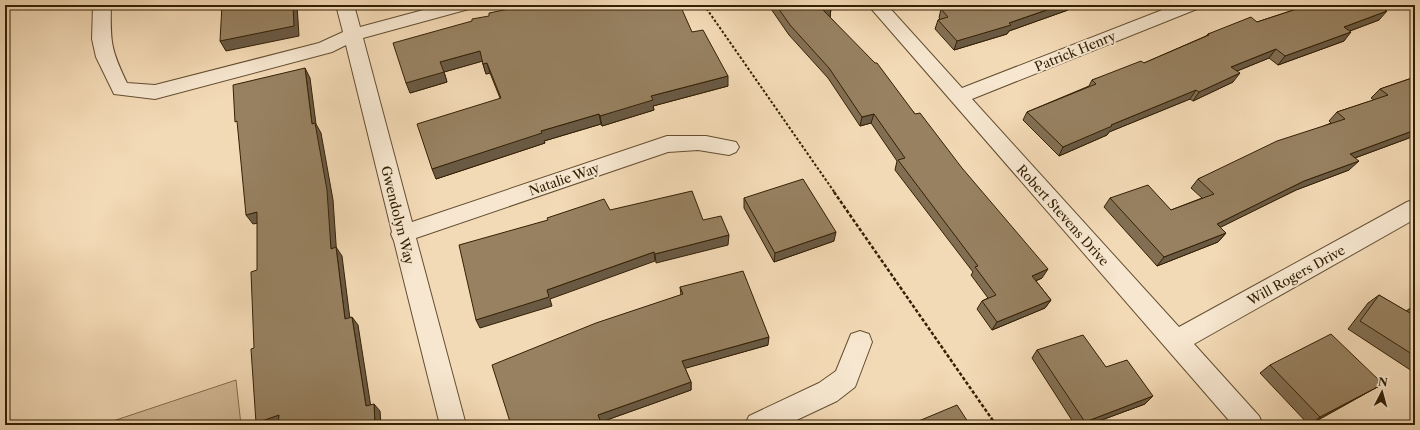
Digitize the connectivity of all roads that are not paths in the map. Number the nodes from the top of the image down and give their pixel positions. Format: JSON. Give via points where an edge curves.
{"nodes":[{"id":1,"x":102,"y":5,"type":"edge"},
{"id":2,"x":345,"y":5,"type":"edge"},
{"id":3,"x":463,"y":5,"type":"edge"},
{"id":4,"x":877,"y":5,"type":"edge"},
{"id":5,"x":1191,"y":5,"type":"edge"},
{"id":6,"x":352,"y":35,"type":"junction"},
{"id":7,"x":958,"y":97,"type":"junction"},
{"id":8,"x":729,"y":147,"type":"dead end"},
{"id":9,"x":1415,"y":208,"type":"edge"},
{"id":10,"x":402,"y":234,"type":"junction"},
{"id":11,"x":1176,"y":341,"type":"junction"},
{"id":12,"x":860,"y":342,"type":"dead end"},
{"id":13,"x":453,"y":425,"type":"edge"},
{"id":14,"x":758,"y":425,"type":"edge"},
{"id":15,"x":1250,"y":425,"type":"edge"}],
"edges":[{"from":1,"to":6,"type":"street","via":[[101,39],[105,57],[120,89],[155,92],[325,48]]},
{"from":2,"to":6,"type":"street","name":"Gwendolyn Way"},
{"from":3,"to":6,"type":"street"},
{"from":4,"to":7,"type":"street","name":"Robert Stevens Drive"},
{"from":5,"to":7,"type":"street","name":"Patrick Henry"},
{"from":6,"to":10,"type":"street","name":"Gwendolyn Way"},
{"from":7,"to":11,"type":"street","name":"Robert Stevens Drive"},
{"from":8,"to":10,"type":"street","name":"Natalie Way","via":[[702,142],[667,144]]},
{"from":9,"to":11,"type":"street","name":"Will Rogers Drive"},
{"from":10,"to":13,"type":"street","name":"Gwendolyn Way"},
{"from":11,"to":15,"type":"street","name":"Robert Stevens Drive"},
{"from":12,"to":14,"type":"street","via":[[846,379],[828,392]]}]}
